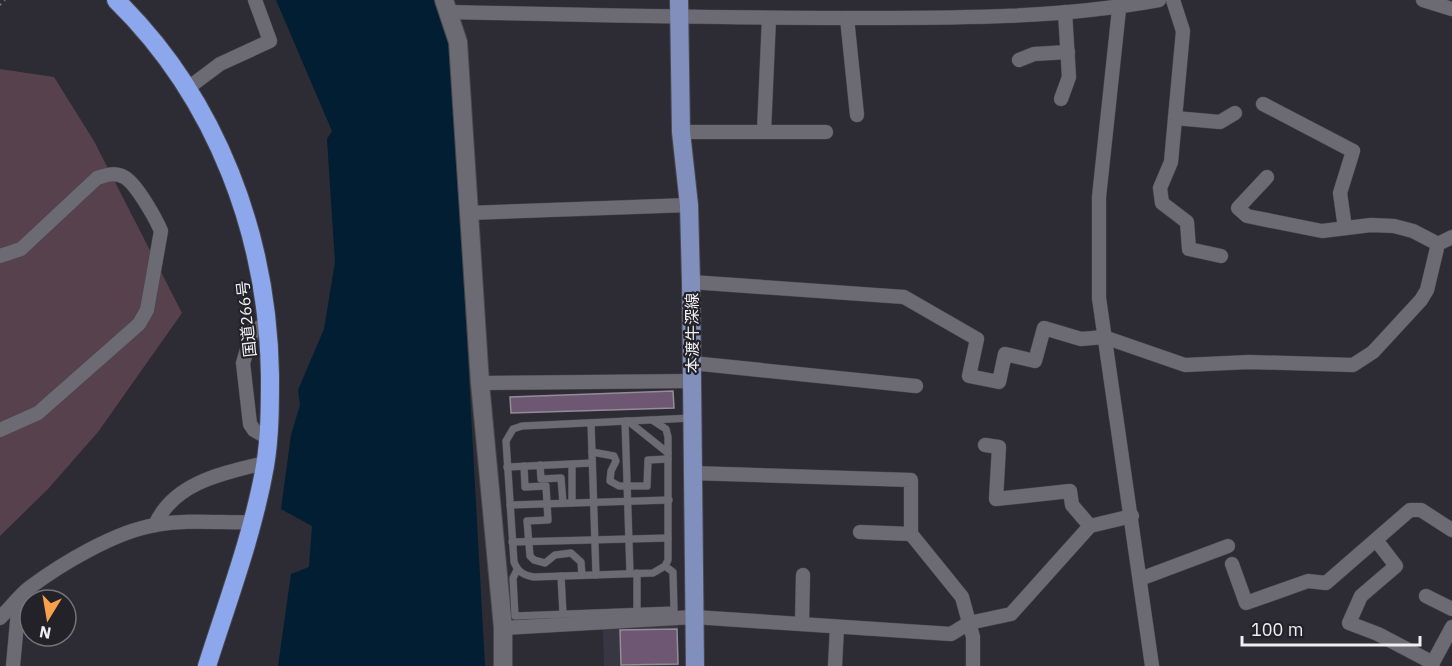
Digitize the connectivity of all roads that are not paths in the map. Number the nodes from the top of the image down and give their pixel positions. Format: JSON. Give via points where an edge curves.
{"nodes":[{"id":1,"x":116,"y":0,"type":"edge"},
{"id":2,"x":255,"y":0,"type":"edge"},
{"id":3,"x":1159,"y":0,"type":"edge"},
{"id":4,"x":1173,"y":0,"type":"edge"},
{"id":5,"x":1423,"y":0,"type":"edge"},
{"id":6,"x":1120,"y":4,"type":"edge"},
{"id":7,"x":447,"y":6,"type":"edge"},
{"id":8,"x":678,"y":8,"type":"edge"},
{"id":9,"x":1452,"y":9,"type":"edge"},
{"id":10,"x":1065,"y":12,"type":"junction"},
{"id":11,"x":769,"y":18,"type":"junction"},
{"id":12,"x":847,"y":18,"type":"junction"},
{"id":13,"x":1068,"y":52,"type":"junction"},
{"id":14,"x":1019,"y":60,"type":"dead end"},
{"id":15,"x":188,"y":87,"type":"junction"},
{"id":16,"x":1061,"y":99,"type":"dead end"},
{"id":17,"x":1263,"y":104,"type":"dead end"},
{"id":18,"x":1235,"y":113,"type":"dead end"},
{"id":19,"x":857,"y":115,"type":"dead end"},
{"id":20,"x":1175,"y":118,"type":"junction"},
{"id":21,"x":764,"y":131,"type":"junction"},
{"id":22,"x":681,"y":132,"type":"junction"},
{"id":23,"x":826,"y":132,"type":"dead end"},
{"id":24,"x":1267,"y":177,"type":"dead end"},
{"id":25,"x":689,"y":205,"type":"junction"},
{"id":26,"x":468,"y":213,"type":"junction"},
{"id":27,"x":1345,"y":228,"type":"junction"},
{"id":28,"x":1452,"y":237,"type":"edge"},
{"id":29,"x":1438,"y":244,"type":"junction"},
{"id":30,"x":0,"y":256,"type":"edge"},
{"id":31,"x":1221,"y":256,"type":"dead end"},
{"id":32,"x":692,"y":282,"type":"junction"},
{"id":33,"x":268,"y":324,"type":"junction"},
{"id":34,"x":1104,"y":338,"type":"junction"},
{"id":35,"x":692,"y":372,"type":"junction"},
{"id":36,"x":480,"y":382,"type":"junction"},
{"id":37,"x":916,"y":386,"type":"dead end"},
{"id":38,"x":692,"y":418,"type":"junction"},
{"id":39,"x":651,"y":420,"type":"junction"},
{"id":40,"x":626,"y":421,"type":"junction"},
{"id":41,"x":591,"y":423,"type":"junction"},
{"id":42,"x":0,"y":430,"type":"edge"},
{"id":43,"x":268,"y":438,"type":"junction"},
{"id":44,"x":985,"y":445,"type":"dead end"},
{"id":45,"x":592,"y":452,"type":"junction"},
{"id":46,"x":668,"y":456,"type":"junction"},
{"id":47,"x":265,"y":463,"type":"junction"},
{"id":48,"x":592,"y":463,"type":"junction"},
{"id":49,"x":572,"y":464,"type":"junction"},
{"id":50,"x":540,"y":465,"type":"junction"},
{"id":51,"x":524,"y":466,"type":"junction"},
{"id":52,"x":507,"y":467,"type":"junction"},
{"id":53,"x":691,"y":473,"type":"junction"},
{"id":54,"x":572,"y":482,"type":"junction"},
{"id":55,"x":581,"y":482,"type":"dead end"},
{"id":56,"x":626,"y":486,"type":"junction"},
{"id":57,"x":669,"y":500,"type":"junction"},
{"id":58,"x":627,"y":501,"type":"junction"},
{"id":59,"x":594,"y":502,"type":"junction"},
{"id":60,"x":563,"y":503,"type":"junction"},
{"id":61,"x":572,"y":503,"type":"junction"},
{"id":62,"x":547,"y":504,"type":"junction"},
{"id":63,"x":510,"y":505,"type":"junction"},
{"id":64,"x":1132,"y":516,"type":"junction"},
{"id":65,"x":253,"y":522,"type":"junction"},
{"id":66,"x":155,"y":525,"type":"junction"},
{"id":67,"x":1090,"y":526,"type":"junction"},
{"id":68,"x":1452,"y":530,"type":"edge"},
{"id":69,"x":860,"y":532,"type":"dead end"},
{"id":70,"x":911,"y":534,"type":"junction"},
{"id":71,"x":668,"y":538,"type":"junction"},
{"id":72,"x":595,"y":540,"type":"junction"},
{"id":73,"x":628,"y":540,"type":"junction"},
{"id":74,"x":1376,"y":540,"type":"junction"},
{"id":75,"x":512,"y":542,"type":"junction"},
{"id":76,"x":528,"y":542,"type":"junction"},
{"id":77,"x":1228,"y":546,"type":"dead end"},
{"id":78,"x":1233,"y":564,"type":"dead end"},
{"id":79,"x":666,"y":566,"type":"junction"},
{"id":80,"x":517,"y":570,"type":"junction"},
{"id":81,"x":633,"y":573,"type":"junction"},
{"id":82,"x":803,"y":574,"type":"dead end"},
{"id":83,"x":582,"y":575,"type":"junction"},
{"id":84,"x":596,"y":575,"type":"junction"},
{"id":85,"x":561,"y":576,"type":"junction"},
{"id":86,"x":1140,"y":579,"type":"junction"},
{"id":87,"x":29,"y":588,"type":"edge"},
{"id":88,"x":1426,"y":596,"type":"dead end"},
{"id":89,"x":18,"y":601,"type":"edge"},
{"id":90,"x":1452,"y":609,"type":"edge"},
{"id":91,"x":18,"y":611,"type":"edge"},
{"id":92,"x":637,"y":611,"type":"junction"},
{"id":93,"x":563,"y":614,"type":"junction"},
{"id":94,"x":694,"y":617,"type":"junction"},
{"id":95,"x":0,"y":618,"type":"edge"},
{"id":96,"x":969,"y":623,"type":"junction"},
{"id":97,"x":802,"y":624,"type":"junction"},
{"id":98,"x":837,"y":627,"type":"junction"},
{"id":99,"x":1452,"y":627,"type":"edge"},
{"id":100,"x":503,"y":628,"type":"junction"},
{"id":101,"x":1432,"y":664,"type":"edge"},
{"id":102,"x":13,"y":666,"type":"edge"},
{"id":103,"x":207,"y":666,"type":"edge"},
{"id":104,"x":502,"y":666,"type":"edge"},
{"id":105,"x":695,"y":666,"type":"edge"},
{"id":106,"x":835,"y":666,"type":"edge"},
{"id":107,"x":973,"y":666,"type":"edge"},
{"id":108,"x":1152,"y":666,"type":"edge"}],
"edges":[{"from":1,"to":15,"type":"highway","name":"国道266号"},
{"from":2,"to":15,"type":"street","via":[[270,40],[220,64]]},
{"from":3,"to":6,"type":"street"},
{"from":4,"to":20,"type":"street","via":[[1183,31]]},
{"from":5,"to":9,"type":"street"},
{"from":6,"to":10,"type":"street"},
{"from":6,"to":34,"type":"street","via":[[1099,197]]},
{"from":7,"to":8,"type":"street"},
{"from":7,"to":26,"type":"street","via":[[458,42]]},
{"from":8,"to":11,"type":"street"},
{"from":8,"to":22,"type":"main road","name":"本渡牛深線"},
{"from":10,"to":12,"type":"street","via":[[998,19]]},
{"from":10,"to":13,"type":"street"},
{"from":11,"to":12,"type":"street"},
{"from":11,"to":21,"type":"street"},
{"from":12,"to":19,"type":"street"},
{"from":13,"to":14,"type":"street","via":[[1034,54]]},
{"from":13,"to":16,"type":"street","via":[[1069,77]]},
{"from":15,"to":33,"type":"highway","name":"国道266号","via":[[228,165],[243,205],[263,281]]},
{"from":17,"to":27,"type":"street","via":[[1353,151],[1340,193]]},
{"from":18,"to":20,"type":"street","via":[[1220,122]]},
{"from":20,"to":31,"type":"street","via":[[1171,162],[1161,188],[1162,203],[1187,222],[1189,249]]},
{"from":21,"to":22,"type":"street"},
{"from":21,"to":23,"type":"street"},
{"from":22,"to":25,"type":"main road","name":"本渡牛深線"},
{"from":24,"to":27,"type":"street","via":[[1238,208],[1247,216],[1322,231]]},
{"from":25,"to":26,"type":"street"},
{"from":25,"to":32,"type":"main road","name":"本渡牛深線"},
{"from":26,"to":36,"type":"street"},
{"from":27,"to":29,"type":"street","via":[[1394,226]]},
{"from":28,"to":29,"type":"street"},
{"from":29,"to":34,"type":"street","via":[[1422,300],[1373,352],[1353,365],[1185,365]]},
{"from":30,"to":42,"type":"street","via":[[21,249],[97,178],[108,174],[129,180],[162,231],[147,310],[139,324],[38,413]]},
{"from":32,"to":34,"type":"street","via":[[904,297],[977,339],[969,376],[999,382],[1005,354],[1035,361],[1044,328],[1082,339]]},
{"from":32,"to":35,"type":"main road","name":"本渡牛深線"},
{"from":33,"to":43,"type":"highway","name":"国道266号"},
{"from":33,"to":43,"type":"street","via":[[253,330],[243,363],[250,424]]},
{"from":34,"to":64,"type":"street"},
{"from":35,"to":36,"type":"street"},
{"from":35,"to":37,"type":"street"},
{"from":35,"to":38,"type":"main road","name":"本渡牛深線"},
{"from":36,"to":100,"type":"street"},
{"from":38,"to":39,"type":"lane"},
{"from":38,"to":53,"type":"main road","name":"本渡牛深線"},
{"from":39,"to":40,"type":"lane"},
{"from":39,"to":46,"type":"lane","via":[[666,429]]},
{"from":40,"to":41,"type":"lane"},
{"from":40,"to":46,"type":"lane"},
{"from":40,"to":56,"type":"lane"},
{"from":41,"to":45,"type":"lane"},
{"from":41,"to":52,"type":"lane","via":[[513,429],[506,441]]},
{"from":43,"to":47,"type":"highway","name":"国道266号"},
{"from":44,"to":67,"type":"street","via":[[999,447],[996,499],[1070,491],[1072,505]]},
{"from":45,"to":48,"type":"lane"},
{"from":45,"to":56,"type":"lane","via":[[614,456],[610,481]]},
{"from":46,"to":56,"type":"lane","via":[[648,460],[647,486]]},
{"from":46,"to":57,"type":"lane"},
{"from":47,"to":65,"type":"highway","name":"国道266号"},
{"from":47,"to":66,"type":"street","via":[[192,485],[161,513]]},
{"from":48,"to":49,"type":"lane"},
{"from":48,"to":59,"type":"lane"},
{"from":49,"to":50,"type":"lane"},
{"from":49,"to":54,"type":"lane"},
{"from":50,"to":51,"type":"lane"},
{"from":50,"to":60,"type":"lane","via":[[541,479],[561,478]]},
{"from":51,"to":52,"type":"lane"},
{"from":51,"to":62,"type":"lane","via":[[525,487],[546,486]]},
{"from":52,"to":63,"type":"lane"},
{"from":53,"to":70,"type":"street","via":[[911,480]]},
{"from":53,"to":94,"type":"main road","name":"本渡牛深線"},
{"from":54,"to":55,"type":"lane"},
{"from":54,"to":61,"type":"lane"},
{"from":56,"to":58,"type":"lane"},
{"from":57,"to":58,"type":"lane"},
{"from":57,"to":71,"type":"lane"},
{"from":58,"to":59,"type":"lane"},
{"from":58,"to":73,"type":"lane"},
{"from":59,"to":61,"type":"lane"},
{"from":59,"to":72,"type":"lane"},
{"from":60,"to":61,"type":"lane"},
{"from":60,"to":62,"type":"lane"},
{"from":62,"to":63,"type":"lane"},
{"from":62,"to":76,"type":"lane","via":[[548,520],[527,521]]},
{"from":63,"to":75,"type":"lane"},
{"from":64,"to":67,"type":"street"},
{"from":64,"to":86,"type":"street"},
{"from":65,"to":66,"type":"street"},
{"from":65,"to":103,"type":"highway","name":"国道266号"},
{"from":66,"to":87,"type":"street","via":[[116,538]]},
{"from":67,"to":96,"type":"street","via":[[1011,614]]},
{"from":68,"to":74,"type":"street","via":[[1416,509]]},
{"from":69,"to":70,"type":"street"},
{"from":70,"to":96,"type":"street","via":[[962,597]]},
{"from":71,"to":73,"type":"lane"},
{"from":71,"to":79,"type":"lane"},
{"from":72,"to":73,"type":"lane"},
{"from":72,"to":76,"type":"lane"},
{"from":72,"to":84,"type":"lane"},
{"from":73,"to":81,"type":"lane"},
{"from":74,"to":78,"type":"street","via":[[1326,583],[1308,581],[1246,603]]},
{"from":74,"to":101,"type":"street","via":[[1396,567],[1361,596],[1349,623]]},
{"from":75,"to":76,"type":"lane"},
{"from":75,"to":80,"type":"lane"},
{"from":76,"to":83,"type":"lane","via":[[530,556],[539,563],[563,553],[577,556]]},
{"from":77,"to":86,"type":"street"},
{"from":79,"to":81,"type":"lane","via":[[653,573]]},
{"from":79,"to":92,"type":"lane","via":[[673,572],[674,610]]},
{"from":80,"to":85,"type":"lane","via":[[534,577]]},
{"from":80,"to":93,"type":"lane","via":[[513,578],[515,616]]},
{"from":81,"to":84,"type":"lane"},
{"from":81,"to":92,"type":"lane"},
{"from":82,"to":97,"type":"street"},
{"from":83,"to":84,"type":"lane"},
{"from":83,"to":85,"type":"lane"},
{"from":85,"to":93,"type":"lane"},
{"from":86,"to":108,"type":"street"},
{"from":88,"to":90,"type":"street"},
{"from":89,"to":95,"type":"street"},
{"from":91,"to":102,"type":"street"},
{"from":92,"to":93,"type":"lane"},
{"from":94,"to":97,"type":"street"},
{"from":94,"to":100,"type":"street"},
{"from":94,"to":105,"type":"main road","name":"本渡牛深線"},
{"from":96,"to":98,"type":"street","via":[[951,634]]},
{"from":96,"to":107,"type":"street"},
{"from":97,"to":98,"type":"street"},
{"from":98,"to":106,"type":"street"},
{"from":99,"to":101,"type":"street"},
{"from":100,"to":104,"type":"street"}]}
